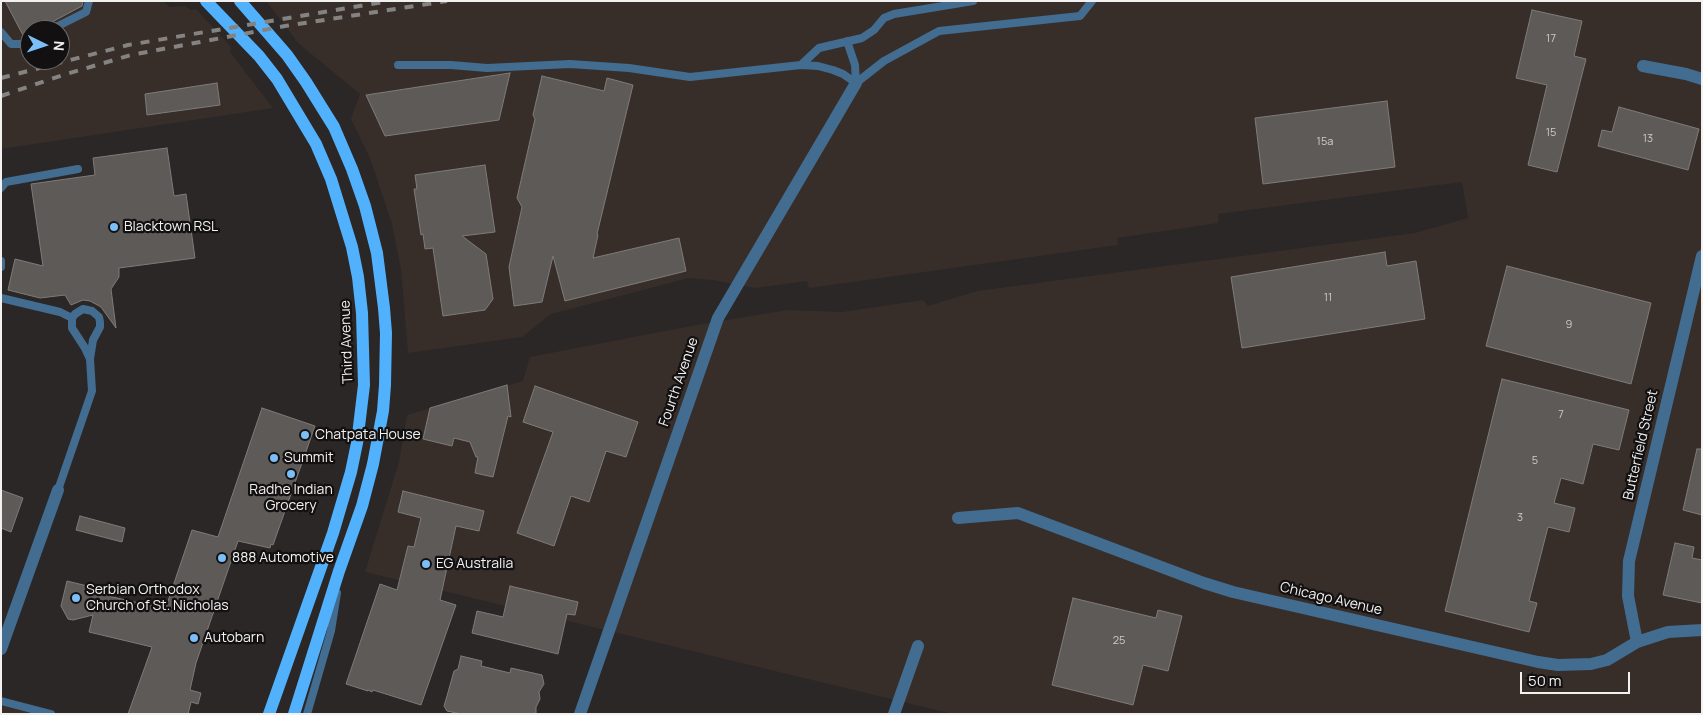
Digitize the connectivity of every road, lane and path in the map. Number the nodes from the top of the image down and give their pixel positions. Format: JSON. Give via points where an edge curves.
{"nodes":[{"id":1,"x":89,"y":1,"type":"edge"},
{"id":2,"x":206,"y":1,"type":"edge"},
{"id":3,"x":240,"y":1,"type":"edge"},
{"id":4,"x":973,"y":1,"type":"edge"},
{"id":5,"x":1092,"y":1,"type":"edge"},
{"id":6,"x":70,"y":20,"type":"edge"},
{"id":7,"x":1,"y":32,"type":"edge"},
{"id":8,"x":847,"y":41,"type":"junction"},
{"id":9,"x":20,"y":44,"type":"edge"},
{"id":10,"x":398,"y":65,"type":"dead end"},
{"id":11,"x":801,"y":65,"type":"junction"},
{"id":12,"x":1643,"y":66,"type":"dead end"},
{"id":13,"x":1702,"y":79,"type":"edge"},
{"id":14,"x":856,"y":83,"type":"junction"},
{"id":15,"x":78,"y":169,"type":"dead end"},
{"id":16,"x":1,"y":188,"type":"edge"},
{"id":17,"x":1702,"y":256,"type":"edge"},
{"id":18,"x":1,"y":261,"type":"edge"},
{"id":19,"x":1,"y":268,"type":"edge"},
{"id":20,"x":1,"y":298,"type":"edge"},
{"id":21,"x":72,"y":318,"type":"junction"},
{"id":22,"x":90,"y":359,"type":"junction"},
{"id":23,"x":58,"y":490,"type":"joint"},
{"id":24,"x":958,"y":518,"type":"dead end"},
{"id":25,"x":339,"y":571,"type":"junction"},
{"id":26,"x":1702,"y":630,"type":"edge"},
{"id":27,"x":4,"y":634,"type":"edge"},
{"id":28,"x":1637,"y":642,"type":"junction"},
{"id":29,"x":918,"y":646,"type":"dead end"},
{"id":30,"x":1,"y":649,"type":"edge"},
{"id":31,"x":1,"y":701,"type":"edge"},
{"id":32,"x":51,"y":714,"type":"edge"},
{"id":33,"x":269,"y":714,"type":"edge"},
{"id":34,"x":294,"y":714,"type":"edge"},
{"id":35,"x":307,"y":714,"type":"edge"},
{"id":36,"x":580,"y":714,"type":"edge"},
{"id":37,"x":894,"y":714,"type":"edge"}],
"edges":[{"from":1,"to":6,"type":"lane","via":[[86,12]]},
{"from":2,"to":33,"type":"main road","name":"Third Avenue","via":[[277,79],[316,144],[331,179],[352,247],[362,312],[364,385],[351,472],[333,533]]},
{"from":3,"to":25,"type":"main road","via":[[287,55],[334,127],[365,206],[377,253],[386,333],[383,411],[367,488]]},
{"from":4,"to":8,"type":"lane","via":[[894,14],[884,18],[862,38]]},
{"from":5,"to":14,"type":"lane","via":[[1080,16],[939,31],[884,61]]},
{"from":7,"to":9,"type":"lane","via":[[11,44]]},
{"from":8,"to":11,"type":"lane","via":[[819,48]]},
{"from":8,"to":14,"type":"lane","via":[[855,65]]},
{"from":10,"to":11,"type":"lane","via":[[487,68],[570,64],[690,77]]},
{"from":11,"to":14,"type":"lane","via":[[833,70]]},
{"from":12,"to":13,"type":"street"},
{"from":14,"to":36,"type":"street","name":"Fourth Avenue","via":[[718,318]]},
{"from":15,"to":16,"type":"lane","via":[[6,182]]},
{"from":17,"to":28,"type":"street","name":"Butterfield Street","via":[[1629,561],[1628,596]]},
{"from":18,"to":19,"type":"lane"},
{"from":20,"to":21,"type":"lane","via":[[60,312]]},
{"from":21,"to":22,"type":"lane","via":[[72,328]]},
{"from":21,"to":22,"type":"lane","via":[[78,311],[88,309],[99,317],[100,326],[93,340]]},
{"from":22,"to":23,"type":"lane","via":[[91,396]]},
{"from":23,"to":27,"type":"street"},
{"from":24,"to":28,"type":"street","name":"Chicago Avenue","via":[[1018,513],[1204,583],[1538,662],[1591,664],[1607,660]]},
{"from":25,"to":34,"type":"main road"},
{"from":25,"to":35,"type":"lane","via":[[331,631]]},
{"from":26,"to":28,"type":"street","name":"Chicago Avenue","via":[[1668,632]]},
{"from":27,"to":30,"type":"street"},
{"from":29,"to":37,"type":"street"},
{"from":31,"to":32,"type":"lane"}]}
